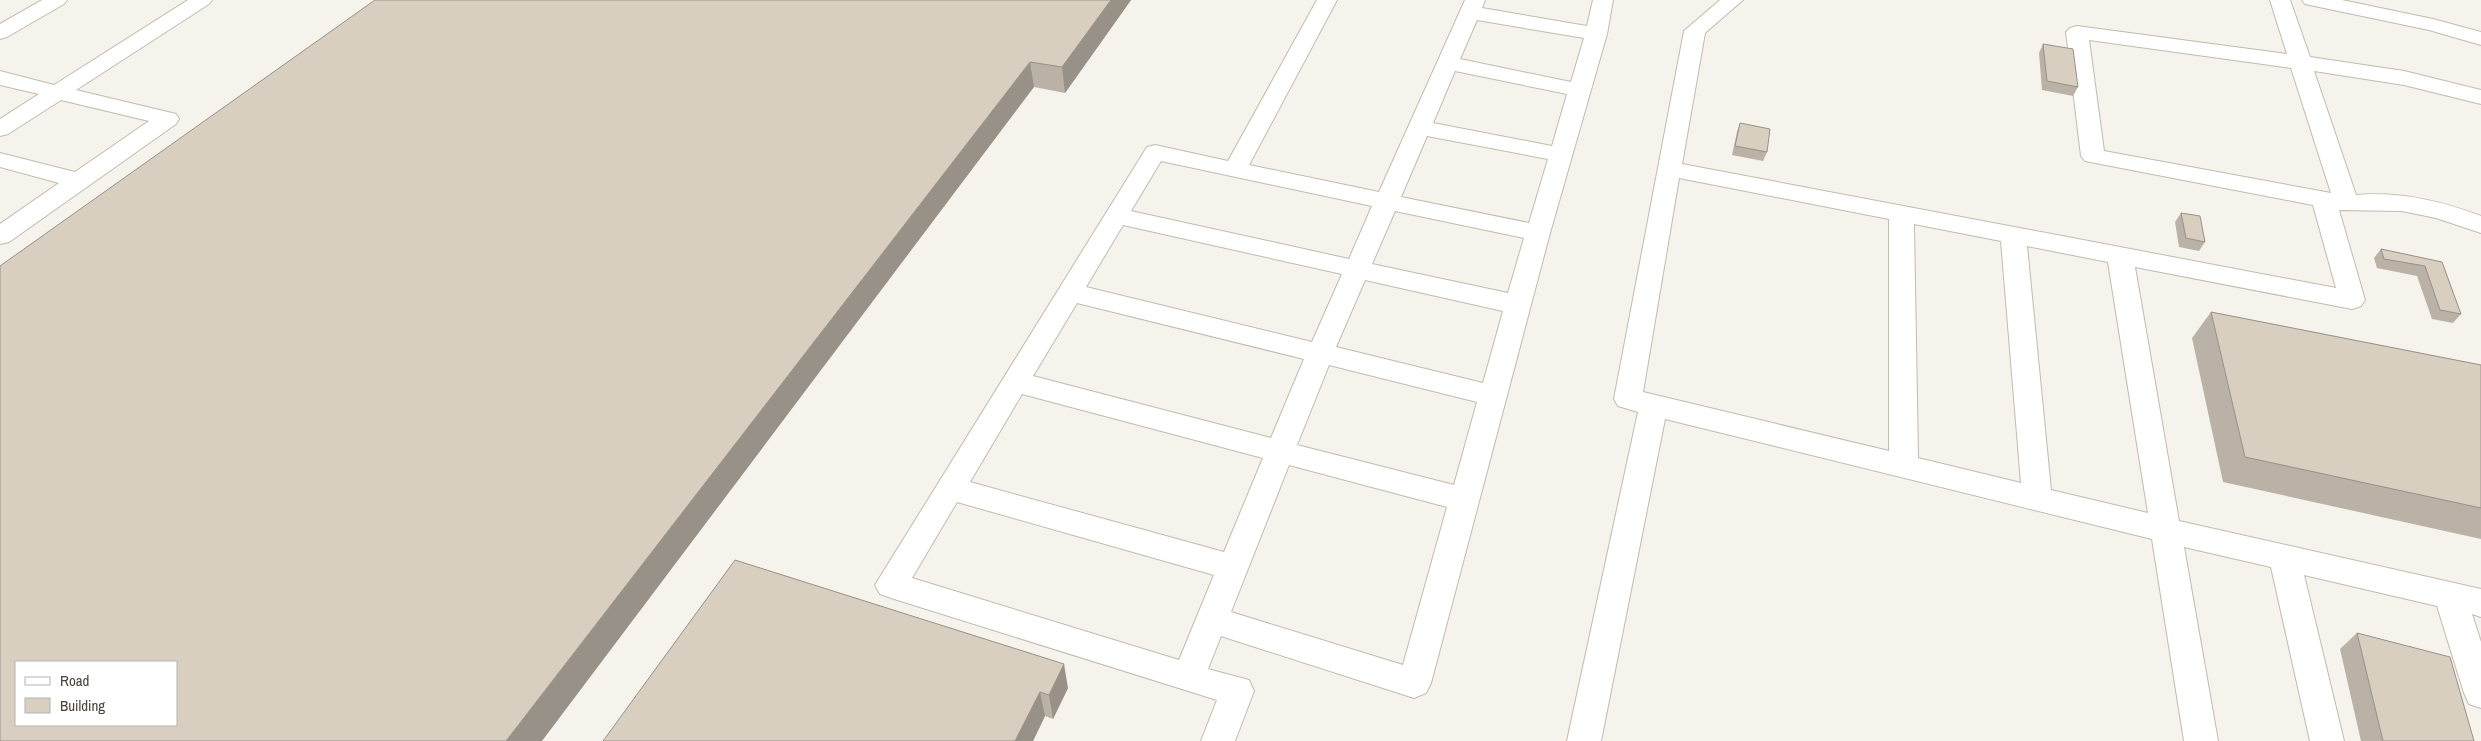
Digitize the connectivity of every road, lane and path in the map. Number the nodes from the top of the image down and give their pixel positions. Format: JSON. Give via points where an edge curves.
{"nodes":[{"id":1,"x":57,"y":0,"type":"edge"},
{"id":2,"x":202,"y":0,"type":"edge"},
{"id":3,"x":1327,"y":0,"type":"edge"},
{"id":4,"x":1603,"y":0,"type":"edge"},
{"id":5,"x":1733,"y":0,"type":"edge"},
{"id":6,"x":2280,"y":0,"type":"edge"},
{"id":7,"x":2312,"y":0,"type":"edge"},
{"id":8,"x":1472,"y":6,"type":"edge"},
{"id":9,"x":0,"y":34,"type":"edge"},
{"id":10,"x":1596,"y":34,"type":"junction"},
{"id":11,"x":2481,"y":39,"type":"edge"},
{"id":12,"x":2300,"y":62,"type":"junction"},
{"id":13,"x":1447,"y":63,"type":"junction"},
{"id":14,"x":0,"y":78,"type":"edge"},
{"id":15,"x":1580,"y":90,"type":"junction"},
{"id":16,"x":58,"y":92,"type":"junction"},
{"id":17,"x":2481,"y":97,"type":"edge"},
{"id":18,"x":1419,"y":127,"type":"junction"},
{"id":19,"x":0,"y":129,"type":"edge"},
{"id":20,"x":1562,"y":155,"type":"junction"},
{"id":21,"x":0,"y":160,"type":"edge"},
{"id":22,"x":1670,"y":169,"type":"junction"},
{"id":23,"x":1235,"y":170,"type":"junction"},
{"id":24,"x":79,"y":181,"type":"junction"},
{"id":25,"x":1388,"y":202,"type":"junction"},
{"id":26,"x":2335,"y":202,"type":"junction"},
{"id":27,"x":1901,"y":213,"type":"junction"},
{"id":28,"x":1117,"y":216,"type":"junction"},
{"id":29,"x":2481,"y":225,"type":"edge"},
{"id":30,"x":1538,"y":233,"type":"junction"},
{"id":31,"x":2013,"y":235,"type":"junction"},
{"id":32,"x":0,"y":236,"type":"edge"},
{"id":33,"x":2120,"y":256,"type":"junction"},
{"id":34,"x":1358,"y":269,"type":"junction"},
{"id":35,"x":1070,"y":292,"type":"junction"},
{"id":36,"x":1519,"y":305,"type":"junction"},
{"id":37,"x":1320,"y":354,"type":"junction"},
{"id":38,"x":1015,"y":382,"type":"junction"},
{"id":39,"x":1494,"y":396,"type":"junction"},
{"id":40,"x":1654,"y":405,"type":"junction"},
{"id":41,"x":1279,"y":451,"type":"junction"},
{"id":42,"x":1904,"y":466,"type":"junction"},
{"id":43,"x":950,"y":488,"type":"junction"},
{"id":44,"x":2036,"y":498,"type":"junction"},
{"id":45,"x":1465,"y":500,"type":"junction"},
{"id":46,"x":2166,"y":530,"type":"junction"},
{"id":47,"x":2284,"y":557,"type":"junction"},
{"id":48,"x":1234,"y":568,"type":"junction"},
{"id":49,"x":2450,"y":596,"type":"junction"},
{"id":50,"x":2481,"y":603,"type":"edge"},
{"id":51,"x":1214,"y":620,"type":"junction"},
{"id":52,"x":1188,"y":678,"type":"junction"},
{"id":53,"x":2481,"y":693,"type":"edge"},
{"id":54,"x":1218,"y":741,"type":"edge"},
{"id":55,"x":1584,"y":741,"type":"edge"},
{"id":56,"x":2201,"y":741,"type":"edge"},
{"id":57,"x":2327,"y":741,"type":"edge"}],
"edges":[{"from":1,"to":9,"type":"street"},
{"from":2,"to":16,"type":"street"},
{"from":3,"to":23,"type":"street"},
{"from":4,"to":10,"type":"street"},
{"from":5,"to":22,"type":"street","via":[[1695,31]]},
{"from":6,"to":12,"type":"street"},
{"from":7,"to":11,"type":"street","via":[[2433,25]]},
{"from":8,"to":10,"type":"street"},
{"from":8,"to":13,"type":"street"},
{"from":10,"to":15,"type":"street"},
{"from":12,"to":17,"type":"street","via":[[2404,78]]},
{"from":12,"to":26,"type":"street"},
{"from":12,"to":26,"type":"street","via":[[2077,32],[2094,156]]},
{"from":13,"to":15,"type":"street"},
{"from":13,"to":18,"type":"street"},
{"from":14,"to":16,"type":"street"},
{"from":15,"to":20,"type":"street"},
{"from":16,"to":19,"type":"street"},
{"from":16,"to":24,"type":"street","via":[[168,119]]},
{"from":18,"to":20,"type":"street"},
{"from":18,"to":25,"type":"street"},
{"from":20,"to":30,"type":"street"},
{"from":21,"to":24,"type":"street"},
{"from":22,"to":27,"type":"street"},
{"from":22,"to":40,"type":"street","via":[[1628,399]]},
{"from":23,"to":25,"type":"street"},
{"from":23,"to":28,"type":"street","via":[[1155,152]]},
{"from":24,"to":32,"type":"street"},
{"from":25,"to":30,"type":"street"},
{"from":25,"to":34,"type":"street"},
{"from":26,"to":29,"type":"street","via":[[2380,201],[2439,211]]},
{"from":26,"to":33,"type":"street","via":[[2352,300]]},
{"from":27,"to":31,"type":"street"},
{"from":27,"to":42,"type":"street"},
{"from":28,"to":34,"type":"street"},
{"from":28,"to":35,"type":"street"},
{"from":30,"to":36,"type":"street"},
{"from":31,"to":33,"type":"street"},
{"from":31,"to":44,"type":"street"},
{"from":33,"to":46,"type":"street"},
{"from":34,"to":36,"type":"street"},
{"from":34,"to":37,"type":"street"},
{"from":35,"to":37,"type":"street"},
{"from":35,"to":38,"type":"street"},
{"from":36,"to":39,"type":"street"},
{"from":37,"to":39,"type":"street"},
{"from":37,"to":41,"type":"street"},
{"from":38,"to":41,"type":"street"},
{"from":38,"to":43,"type":"street"},
{"from":39,"to":45,"type":"street"},
{"from":40,"to":42,"type":"street"},
{"from":40,"to":55,"type":"street"},
{"from":41,"to":45,"type":"street"},
{"from":41,"to":48,"type":"street"},
{"from":42,"to":44,"type":"street"},
{"from":43,"to":48,"type":"street"},
{"from":43,"to":52,"type":"street","via":[[890,585]]},
{"from":44,"to":46,"type":"street"},
{"from":45,"to":51,"type":"street","via":[[1414,683]]},
{"from":46,"to":47,"type":"street"},
{"from":46,"to":56,"type":"street"},
{"from":47,"to":49,"type":"street"},
{"from":47,"to":57,"type":"street"},
{"from":48,"to":51,"type":"street"},
{"from":49,"to":50,"type":"street"},
{"from":49,"to":53,"type":"street"},
{"from":51,"to":52,"type":"street"},
{"from":52,"to":54,"type":"street","via":[[1237,691]]}]}
